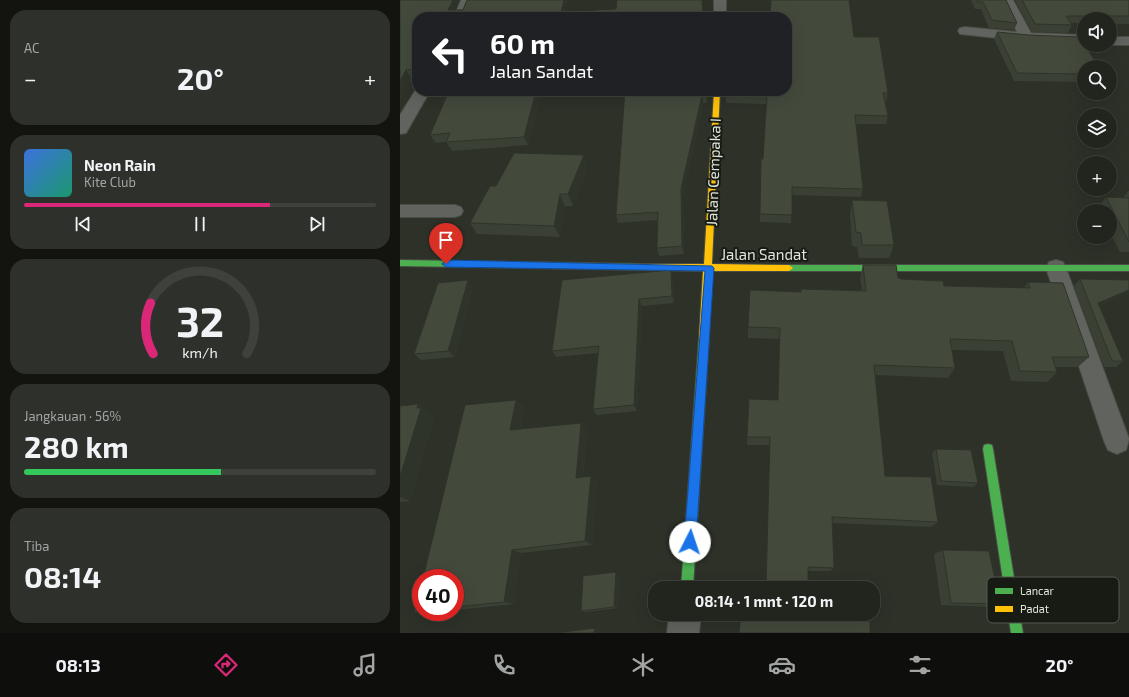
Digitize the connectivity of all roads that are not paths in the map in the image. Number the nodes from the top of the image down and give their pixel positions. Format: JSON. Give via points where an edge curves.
{"nodes":[{"id":1,"x":467,"y":0,"type":"edge"},
{"id":2,"x":720,"y":0,"type":"edge"},
{"id":3,"x":1007,"y":0,"type":"edge"},
{"id":4,"x":461,"y":12,"type":"edge"},
{"id":5,"x":720,"y":12,"type":"edge"},
{"id":6,"x":965,"y":32,"type":"dead end"},
{"id":7,"x":1026,"y":37,"type":"junction"},
{"id":8,"x":1077,"y":39,"type":"edge"},
{"id":9,"x":1117,"y":40,"type":"edge"},
{"id":10,"x":1129,"y":41,"type":"edge"},
{"id":11,"x":419,"y":96,"type":"edge"},
{"id":12,"x":716,"y":96,"type":"edge"},
{"id":13,"x":400,"y":129,"type":"edge"},
{"id":14,"x":400,"y":211,"type":"edge"},
{"id":15,"x":455,"y":211,"type":"dead end"},
{"id":16,"x":400,"y":263,"type":"edge"},
{"id":17,"x":709,"y":268,"type":"junction"},
{"id":18,"x":1056,"y":268,"type":"junction"},
{"id":19,"x":1129,"y":268,"type":"edge"},
{"id":20,"x":1117,"y":441,"type":"dead end"},
{"id":21,"x":988,"y":449,"type":"dead end"},
{"id":22,"x":1008,"y":577,"type":"edge"},
{"id":23,"x":687,"y":581,"type":"edge"},
{"id":24,"x":684,"y":621,"type":"edge"},
{"id":25,"x":1015,"y":623,"type":"edge"},
{"id":26,"x":683,"y":633,"type":"edge"},
{"id":27,"x":1017,"y":633,"type":"edge"}],
"edges":[{"from":1,"to":4,"type":"street"},
{"from":2,"to":5,"type":"street"},
{"from":3,"to":7,"type":"street"},
{"from":6,"to":7,"type":"street"},
{"from":7,"to":8,"type":"street"},
{"from":9,"to":10,"type":"street"},
{"from":11,"to":13,"type":"street"},
{"from":12,"to":17,"type":"street","name":"Jalan Cempaka I"},
{"from":14,"to":15,"type":"lane"},
{"from":16,"to":17,"type":"street","name":"Jalan Sandat"},
{"from":17,"to":18,"type":"street","name":"Jalan Sandat"},
{"from":17,"to":23,"type":"street","name":"Jalan Cempaka I"},
{"from":18,"to":19,"type":"street","name":"Jalan Sandat"},
{"from":18,"to":20,"type":"street"},
{"from":21,"to":22,"type":"street"},
{"from":24,"to":26,"type":"street"},
{"from":25,"to":27,"type":"street"}]}
